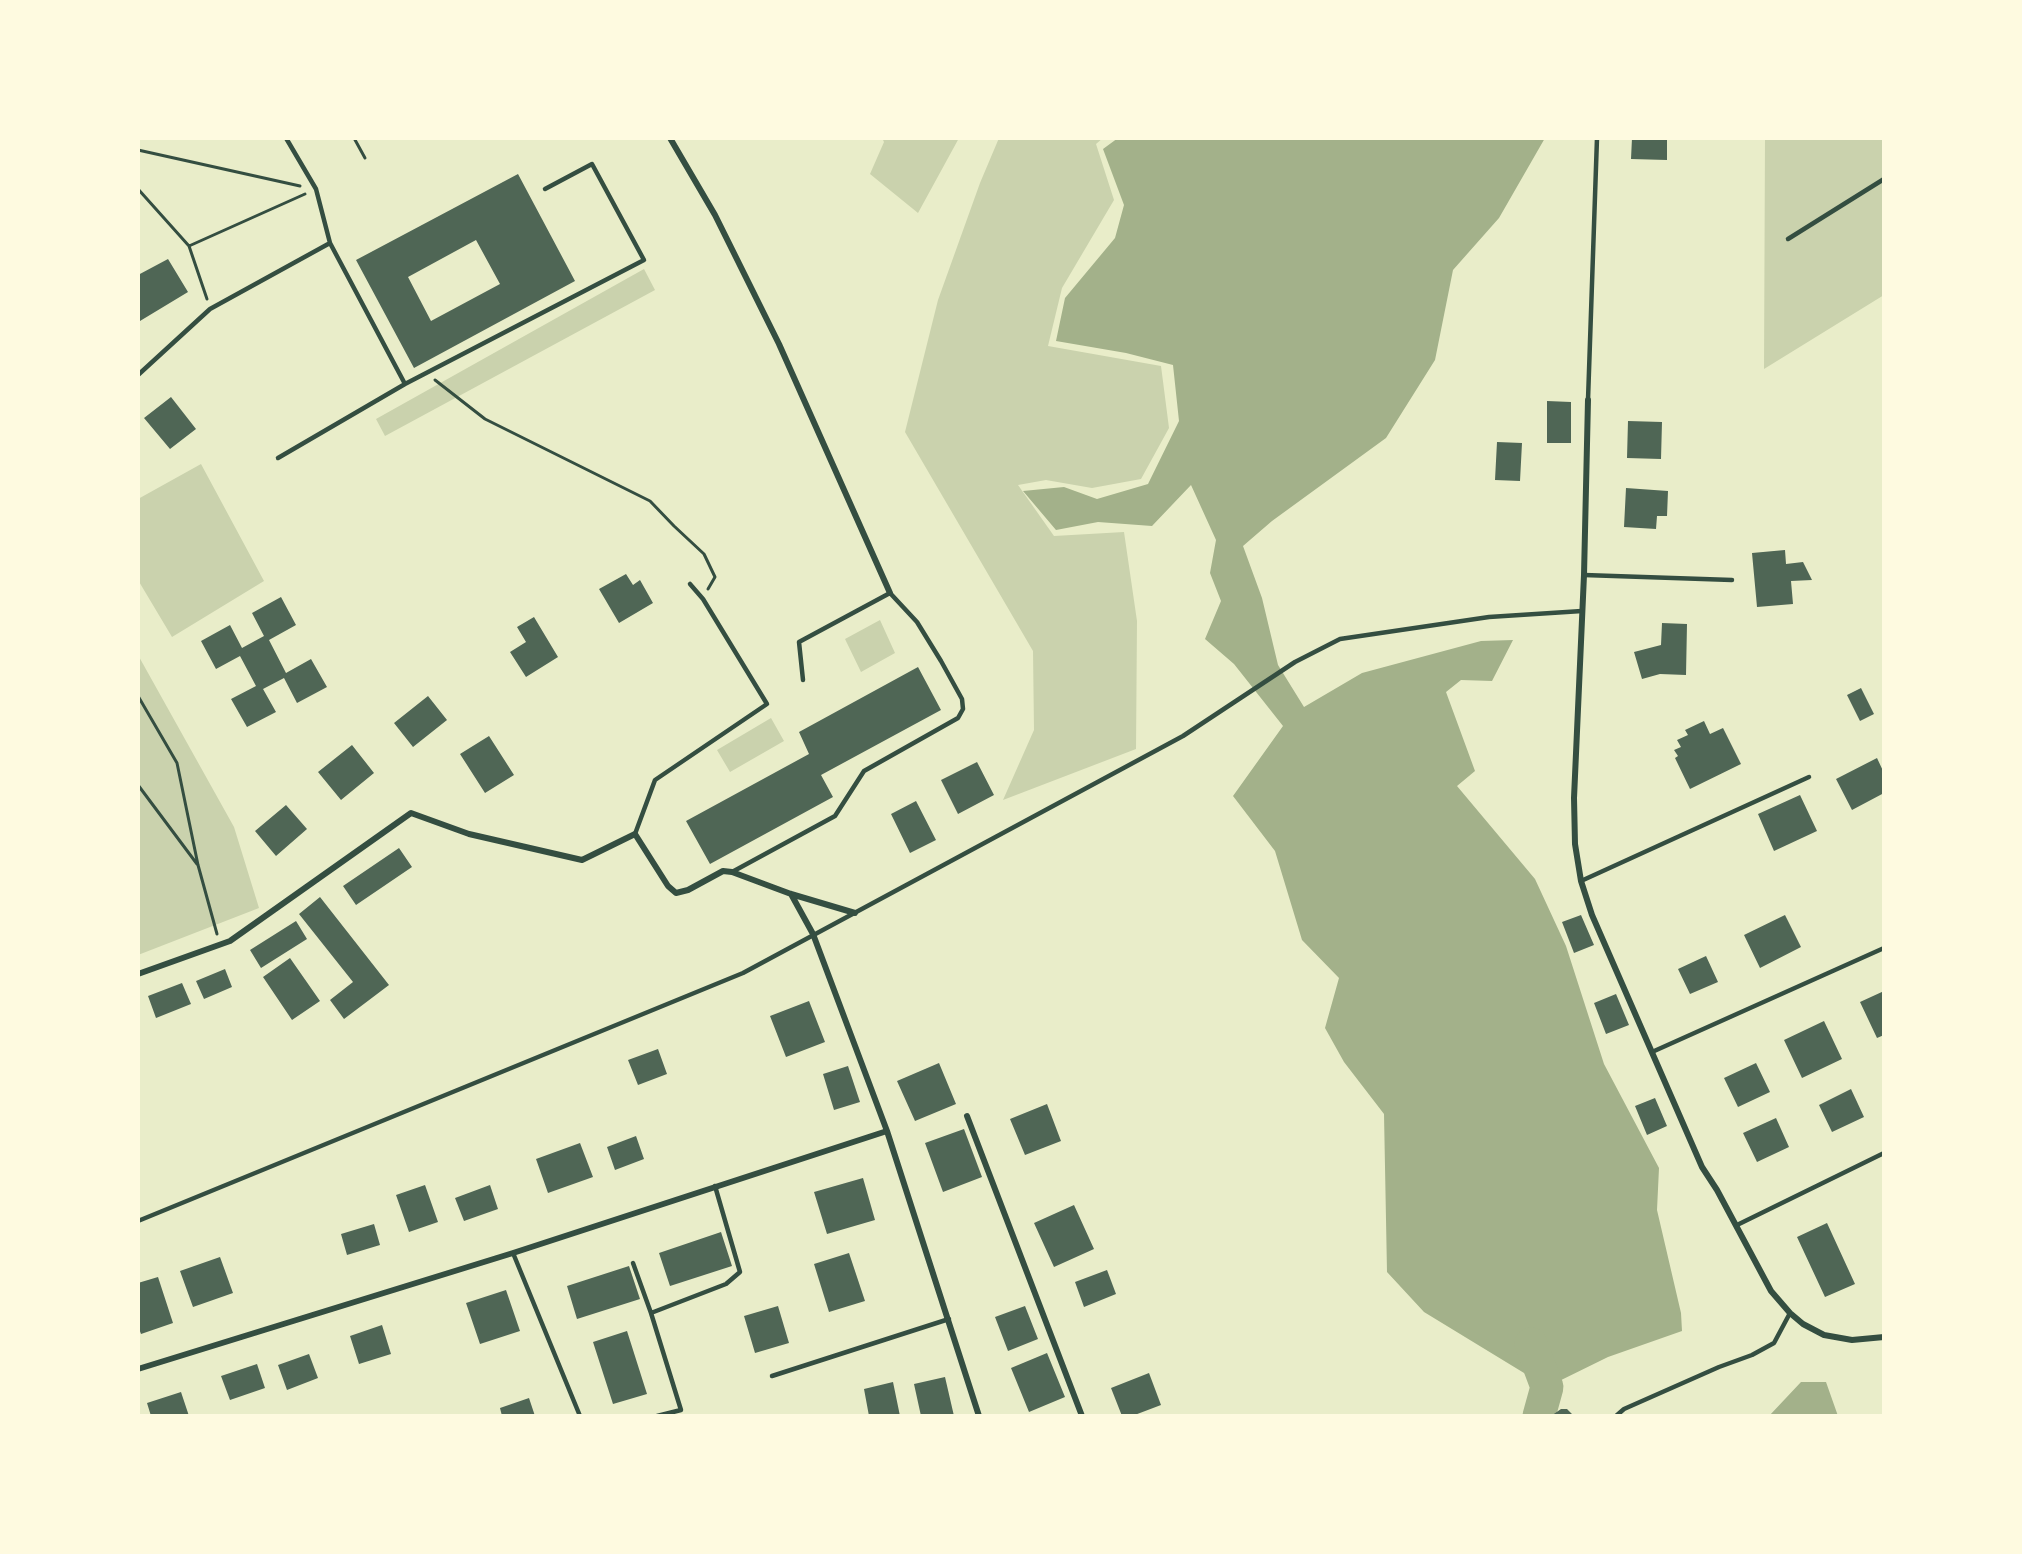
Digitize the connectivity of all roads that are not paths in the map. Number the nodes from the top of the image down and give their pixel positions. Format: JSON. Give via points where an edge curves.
{"nodes":[{"id":1,"x":286,"y":138,"type":"edge"},
{"id":2,"x":670,"y":138,"type":"edge"},
{"id":3,"x":1597,"y":138,"type":"edge"},
{"id":4,"x":1884,"y":179,"type":"edge"},
{"id":5,"x":545,"y":189,"type":"dead end"},
{"id":6,"x":1788,"y":239,"type":"dead end"},
{"id":7,"x":330,"y":243,"type":"junction"},
{"id":8,"x":138,"y":375,"type":"edge"},
{"id":9,"x":405,"y":384,"type":"junction"},
{"id":10,"x":1588,"y":400,"type":"joint"},
{"id":11,"x":278,"y":458,"type":"dead end"},
{"id":12,"x":1584,"y":574,"type":"junction"},
{"id":13,"x":1732,"y":580,"type":"dead end"},
{"id":14,"x":690,"y":584,"type":"dead end"},
{"id":15,"x":890,"y":593,"type":"junction"},
{"id":16,"x":1582,"y":611,"type":"junction"},
{"id":17,"x":803,"y":680,"type":"dead end"},
{"id":18,"x":1809,"y":777,"type":"dead end"},
{"id":19,"x":635,"y":834,"type":"junction"},
{"id":20,"x":732,"y":872,"type":"junction"},
{"id":21,"x":1581,"y":881,"type":"junction"},
{"id":22,"x":791,"y":894,"type":"junction"},
{"id":23,"x":855,"y":913,"type":"junction"},
{"id":24,"x":813,"y":934,"type":"junction"},
{"id":25,"x":1884,"y":948,"type":"edge"},
{"id":26,"x":138,"y":974,"type":"edge"},
{"id":27,"x":1652,"y":1053,"type":"junction"},
{"id":28,"x":967,"y":1116,"type":"dead end"},
{"id":29,"x":887,"y":1131,"type":"junction"},
{"id":30,"x":1884,"y":1153,"type":"edge"},
{"id":31,"x":715,"y":1186,"type":"junction"},
{"id":32,"x":138,"y":1221,"type":"edge"},
{"id":33,"x":1737,"y":1225,"type":"junction"},
{"id":34,"x":513,"y":1253,"type":"junction"},
{"id":35,"x":633,"y":1263,"type":"dead end"},
{"id":36,"x":651,"y":1312,"type":"junction"},
{"id":37,"x":1791,"y":1313,"type":"junction"},
{"id":38,"x":949,"y":1319,"type":"junction"},
{"id":39,"x":1884,"y":1337,"type":"edge"},
{"id":40,"x":138,"y":1369,"type":"edge"},
{"id":41,"x":772,"y":1376,"type":"dead end"},
{"id":42,"x":580,"y":1416,"type":"edge"},
{"id":43,"x":657,"y":1416,"type":"edge"},
{"id":44,"x":979,"y":1416,"type":"edge"},
{"id":45,"x":1082,"y":1416,"type":"edge"},
{"id":46,"x":1616,"y":1416,"type":"edge"}],
"edges":[{"from":1,"to":7,"type":"lane","via":[[316,189]]},
{"from":2,"to":15,"type":"street","via":[[715,215],[779,344]]},
{"from":3,"to":10,"type":"lane"},
{"from":4,"to":6,"type":"lane"},
{"from":5,"to":9,"type":"lane","via":[[592,164],[644,260]]},
{"from":7,"to":8,"type":"lane","via":[[210,309]]},
{"from":7,"to":9,"type":"lane"},
{"from":9,"to":11,"type":"lane"},
{"from":10,"to":12,"type":"street"},
{"from":12,"to":13,"type":"lane"},
{"from":12,"to":16,"type":"street"},
{"from":14,"to":19,"type":"lane","via":[[768,704],[655,780]]},
{"from":15,"to":17,"type":"lane","via":[[799,642]]},
{"from":15,"to":20,"type":"lane","via":[[917,622],[962,699],[963,709],[958,718],[864,771],[835,816]]},
{"from":16,"to":21,"type":"street","via":[[1574,798]]},
{"from":16,"to":23,"type":"lane","via":[[1489,616],[1340,639],[1296,662],[1183,736]]},
{"from":18,"to":21,"type":"lane"},
{"from":19,"to":20,"type":"street","via":[[668,886],[676,892],[688,890],[723,871]]},
{"from":19,"to":26,"type":"street","via":[[582,860],[469,834],[411,813],[230,940]]},
{"from":20,"to":22,"type":"street"},
{"from":21,"to":27,"type":"street"},
{"from":22,"to":23,"type":"street"},
{"from":22,"to":24,"type":"street"},
{"from":23,"to":24,"type":"lane"},
{"from":24,"to":29,"type":"street"},
{"from":24,"to":32,"type":"lane","via":[[743,973]]},
{"from":25,"to":27,"type":"lane"},
{"from":27,"to":33,"type":"street","via":[[1702,1167]]},
{"from":28,"to":45,"type":"street"},
{"from":29,"to":31,"type":"street"},
{"from":29,"to":38,"type":"street"},
{"from":30,"to":33,"type":"lane"},
{"from":31,"to":34,"type":"street"},
{"from":31,"to":36,"type":"lane","via":[[740,1272],[726,1284]]},
{"from":33,"to":37,"type":"street","via":[[1771,1291]]},
{"from":34,"to":40,"type":"street"},
{"from":34,"to":42,"type":"lane"},
{"from":35,"to":36,"type":"lane"},
{"from":36,"to":43,"type":"lane","via":[[681,1410]]},
{"from":37,"to":39,"type":"street","via":[[1824,1335],[1852,1340]]},
{"from":37,"to":46,"type":"lane","via":[[1774,1343]]},
{"from":38,"to":41,"type":"lane"},
{"from":38,"to":44,"type":"street"}]}
